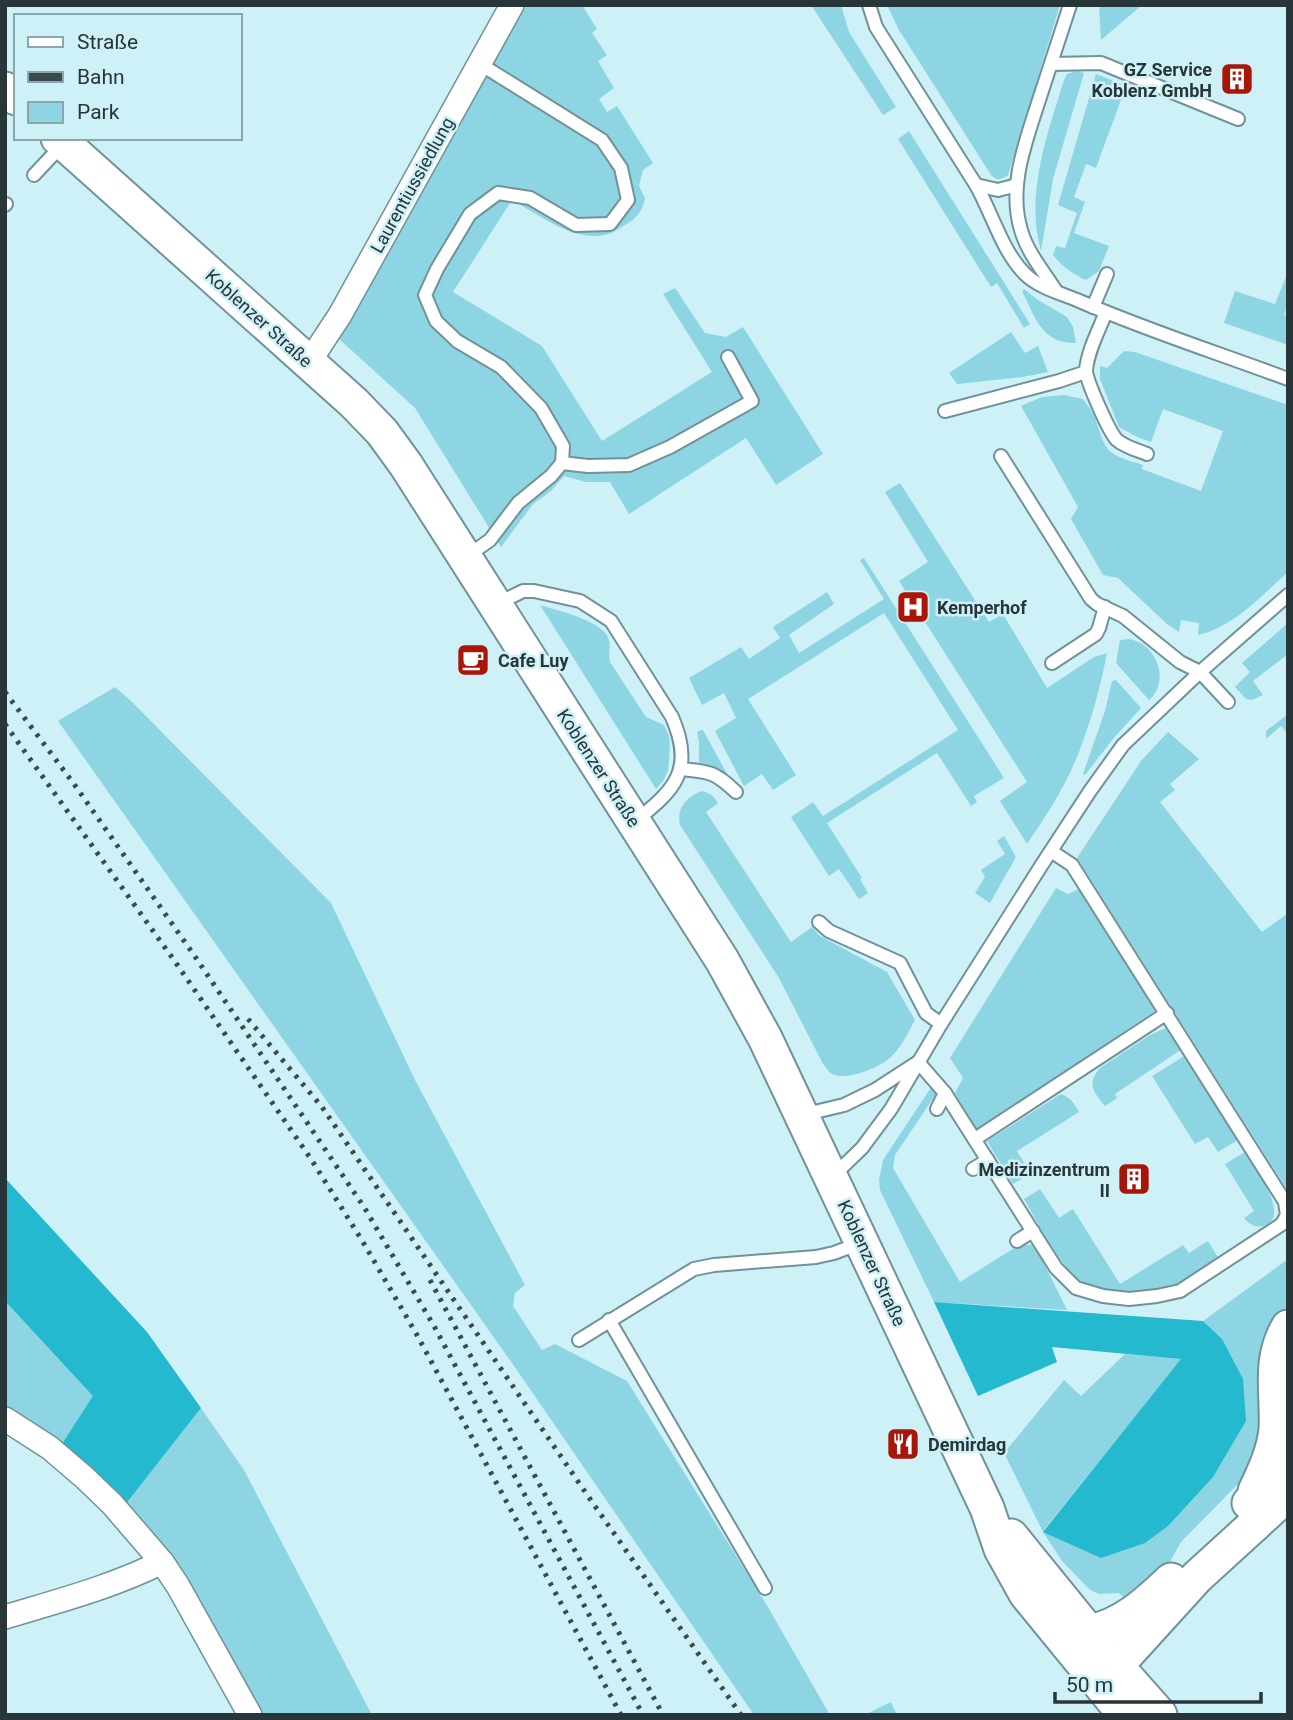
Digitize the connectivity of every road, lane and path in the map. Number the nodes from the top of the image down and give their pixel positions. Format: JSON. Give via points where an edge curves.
{"nodes":[{"id":1,"x":512,"y":5,"type":"edge"},
{"id":2,"x":869,"y":5,"type":"edge"},
{"id":3,"x":1070,"y":5,"type":"edge"},
{"id":4,"x":480,"y":64,"type":"junction"},
{"id":5,"x":1051,"y":64,"type":"junction"},
{"id":6,"x":1238,"y":119,"type":"dead end"},
{"id":7,"x":61,"y":141,"type":"edge"},
{"id":8,"x":34,"y":175,"type":"dead end"},
{"id":9,"x":976,"y":185,"type":"junction"},
{"id":10,"x":1017,"y":185,"type":"junction"},
{"id":11,"x":1107,"y":274,"type":"dead end"},
{"id":12,"x":1056,"y":291,"type":"junction"},
{"id":13,"x":1093,"y":307,"type":"junction"},
{"id":14,"x":1106,"y":312,"type":"junction"},
{"id":15,"x":728,"y":357,"type":"dead end"},
{"id":16,"x":309,"y":362,"type":"junction"},
{"id":17,"x":1086,"y":372,"type":"junction"},
{"id":18,"x":1288,"y":379,"type":"edge"},
{"id":19,"x":945,"y":411,"type":"dead end"},
{"id":20,"x":1147,"y":454,"type":"dead end"},
{"id":21,"x":1001,"y":456,"type":"dead end"},
{"id":22,"x":562,"y":463,"type":"junction"},
{"id":23,"x":465,"y":557,"type":"junction"},
{"id":24,"x":1288,"y":595,"type":"edge"},
{"id":25,"x":495,"y":605,"type":"junction"},
{"id":26,"x":1105,"y":607,"type":"junction"},
{"id":27,"x":1052,"y":663,"type":"dead end"},
{"id":28,"x":1200,"y":672,"type":"junction"},
{"id":29,"x":1228,"y":702,"type":"dead end"},
{"id":30,"x":680,"y":769,"type":"junction"},
{"id":31,"x":736,"y":792,"type":"dead end"},
{"id":32,"x":634,"y":822,"type":"junction"},
{"id":33,"x":1051,"y":851,"type":"junction"},
{"id":34,"x":819,"y":922,"type":"dead end"},
{"id":35,"x":1167,"y":1013,"type":"junction"},
{"id":36,"x":941,"y":1024,"type":"junction"},
{"id":37,"x":918,"y":1062,"type":"junction"},
{"id":38,"x":946,"y":1093,"type":"junction"},
{"id":39,"x":937,"y":1109,"type":"dead end"},
{"id":40,"x":802,"y":1115,"type":"junction"},
{"id":41,"x":975,"y":1139,"type":"junction"},
{"id":42,"x":988,"y":1160,"type":"junction"},
{"id":43,"x":973,"y":1169,"type":"dead end"},
{"id":44,"x":832,"y":1177,"type":"junction"},
{"id":45,"x":1033,"y":1231,"type":"junction"},
{"id":46,"x":1017,"y":1241,"type":"dead end"},
{"id":47,"x":862,"y":1242,"type":"junction"},
{"id":48,"x":609,"y":1320,"type":"junction"},
{"id":49,"x":1288,"y":1327,"type":"edge"},
{"id":50,"x":579,"y":1339,"type":"dead end"},
{"id":51,"x":5,"y":1419,"type":"edge"},
{"id":52,"x":1288,"y":1466,"type":"edge"},
{"id":53,"x":1288,"y":1494,"type":"edge"},
{"id":54,"x":1250,"y":1503,"type":"junction"},
{"id":55,"x":986,"y":1508,"type":"junction"},
{"id":56,"x":162,"y":1562,"type":"junction"},
{"id":57,"x":765,"y":1588,"type":"dead end"},
{"id":58,"x":5,"y":1617,"type":"edge"},
{"id":59,"x":1089,"y":1632,"type":"junction"},
{"id":60,"x":1105,"y":1670,"type":"junction"},
{"id":61,"x":250,"y":1715,"type":"edge"},
{"id":62,"x":1125,"y":1715,"type":"edge"},
{"id":63,"x":1160,"y":1715,"type":"edge"}],
"edges":[{"from":1,"to":4,"type":"street","name":"Laurentiussiedlung"},
{"from":2,"to":9,"type":"lane","via":[[876,27]]},
{"from":3,"to":5,"type":"lane"},
{"from":4,"to":16,"type":"street","name":"Laurentiussiedlung"},
{"from":4,"to":22,"type":"lane","via":[[602,140],[621,168],[628,200],[610,224],[576,225],[530,198],[498,193],[470,214],[425,295],[436,321],[457,341],[501,367],[541,408],[563,446]]},
{"from":5,"to":6,"type":"lane","via":[[1101,63]]},
{"from":5,"to":10,"type":"lane"},
{"from":7,"to":8,"type":"lane"},
{"from":7,"to":16,"type":"street","name":"Koblenzer Straße"},
{"from":9,"to":10,"type":"lane","via":[[998,190]]},
{"from":9,"to":12,"type":"lane","via":[[1021,270]]},
{"from":10,"to":12,"type":"lane","via":[[1023,236]]},
{"from":11,"to":13,"type":"lane"},
{"from":12,"to":13,"type":"lane"},
{"from":13,"to":14,"type":"lane"},
{"from":14,"to":17,"type":"lane"},
{"from":14,"to":18,"type":"lane"},
{"from":15,"to":22,"type":"lane","via":[[752,401],[629,465]]},
{"from":16,"to":23,"type":"street","name":"Koblenzer Straße","via":[[394,447]]},
{"from":17,"to":19,"type":"lane"},
{"from":17,"to":20,"type":"lane","via":[[1116,439]]},
{"from":21,"to":26,"type":"lane","via":[[1091,599]]},
{"from":22,"to":23,"type":"lane","via":[[518,503],[495,536]]},
{"from":23,"to":25,"type":"street","name":"Koblenzer Straße"},
{"from":24,"to":28,"type":"lane"},
{"from":25,"to":30,"type":"lane","via":[[523,590],[534,591],[580,601],[611,621],[672,717],[679,734]]},
{"from":25,"to":32,"type":"street","name":"Koblenzer Straße"},
{"from":26,"to":27,"type":"lane","via":[[1096,634]]},
{"from":26,"to":28,"type":"lane"},
{"from":28,"to":29,"type":"lane"},
{"from":28,"to":33,"type":"lane","via":[[1123,745]]},
{"from":30,"to":31,"type":"lane","via":[[719,776]]},
{"from":30,"to":32,"type":"lane","via":[[659,803]]},
{"from":32,"to":40,"type":"street","name":"Koblenzer Straße","via":[[728,970]]},
{"from":33,"to":35,"type":"lane","via":[[1072,865]]},
{"from":33,"to":36,"type":"lane"},
{"from":34,"to":36,"type":"lane","via":[[829,931],[900,963],[926,1013]]},
{"from":35,"to":41,"type":"lane"},
{"from":35,"to":45,"type":"lane","via":[[1286,1202],[1282,1224],[1180,1291],[1129,1299],[1076,1287],[1056,1268]]},
{"from":36,"to":37,"type":"lane"},
{"from":37,"to":38,"type":"lane"},
{"from":37,"to":40,"type":"lane","via":[[844,1105]]},
{"from":37,"to":44,"type":"lane","via":[[862,1148]]},
{"from":38,"to":39,"type":"lane"},
{"from":38,"to":41,"type":"lane"},
{"from":40,"to":44,"type":"street","name":"Koblenzer Straße"},
{"from":41,"to":42,"type":"lane"},
{"from":42,"to":43,"type":"lane"},
{"from":42,"to":45,"type":"lane"},
{"from":44,"to":47,"type":"street","name":"Koblenzer Straße"},
{"from":45,"to":46,"type":"lane"},
{"from":47,"to":48,"type":"lane","via":[[816,1256],[703,1266]]},
{"from":47,"to":55,"type":"street","name":"Koblenzer Straße"},
{"from":48,"to":50,"type":"lane"},
{"from":48,"to":57,"type":"lane"},
{"from":49,"to":54,"type":"street","via":[[1279,1345],[1274,1375],[1274,1443]]},
{"from":51,"to":56,"type":"street","via":[[85,1478]]},
{"from":52,"to":54,"type":"street"},
{"from":53,"to":60,"type":"street","via":[[1197,1577],[1128,1653]]},
{"from":54,"to":59,"type":"street","via":[[1127,1618]]},
{"from":55,"to":59,"type":"street","name":"Koblenzer Straße"},
{"from":55,"to":60,"type":"street","name":"Koblenzer Straße","via":[[1000,1549],[1026,1594]]},
{"from":56,"to":58,"type":"street"},
{"from":56,"to":61,"type":"street"},
{"from":59,"to":60,"type":"street","name":"Koblenzer Straße"},
{"from":60,"to":62,"type":"street","name":"Koblenzer Straße"},
{"from":60,"to":63,"type":"street","name":"Koblenzer Straße"}]}
